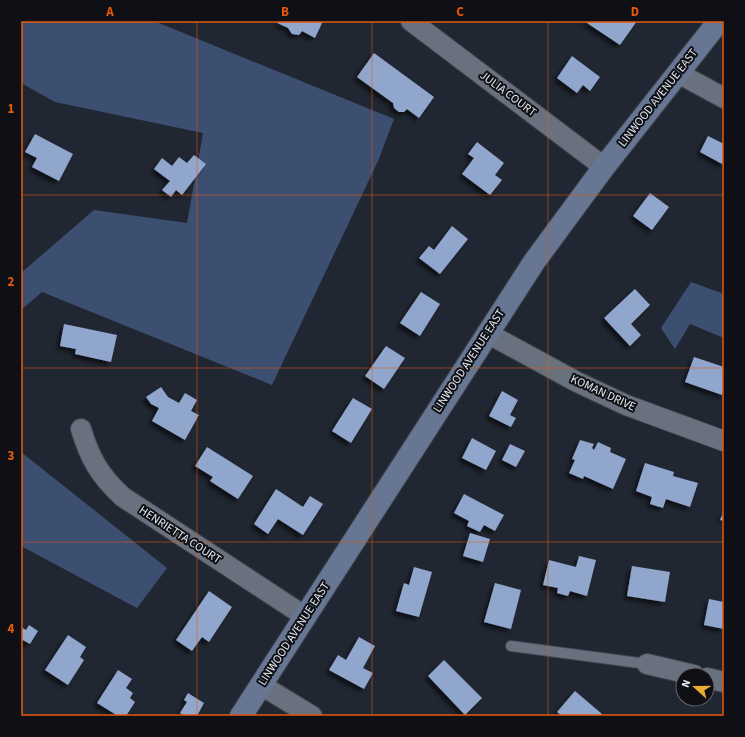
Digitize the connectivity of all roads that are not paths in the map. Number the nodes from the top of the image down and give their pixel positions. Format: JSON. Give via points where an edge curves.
{"nodes":[{"id":1,"x":411,"y":21,"type":"edge"},
{"id":2,"x":719,"y":21,"type":"edge"},
{"id":3,"x":678,"y":73,"type":"junction"},
{"id":4,"x":724,"y":98,"type":"edge"},
{"id":5,"x":604,"y":167,"type":"junction"},
{"id":6,"x":487,"y":333,"type":"junction"},
{"id":7,"x":81,"y":429,"type":"dead end"},
{"id":8,"x":724,"y":441,"type":"edge"},
{"id":9,"x":306,"y":617,"type":"junction"},
{"id":10,"x":511,"y":646,"type":"dead end"},
{"id":11,"x":647,"y":664,"type":"joint"},
{"id":12,"x":675,"y":671,"type":"edge"},
{"id":13,"x":261,"y":686,"type":"junction"},
{"id":14,"x":241,"y":716,"type":"edge"},
{"id":15,"x":312,"y":716,"type":"edge"}],
"edges":[{"from":1,"to":5,"type":"street","name":"JULIA COURT"},
{"from":2,"to":3,"type":"main road","name":"LINWOOD AVENUE EAST"},
{"from":3,"to":4,"type":"street"},
{"from":3,"to":5,"type":"main road","name":"LINWOOD AVENUE EAST"},
{"from":5,"to":6,"type":"main road","name":"LINWOOD AVENUE EAST","via":[[534,262]]},
{"from":6,"to":8,"type":"street","name":"KOMAN DRIVE","via":[[618,402]]},
{"from":6,"to":9,"type":"main road","name":"LINWOOD AVENUE EAST"},
{"from":7,"to":9,"type":"street","name":"HENRIETTA COURT","via":[[93,462],[106,481],[123,497]]},
{"from":9,"to":13,"type":"main road","name":"LINWOOD AVENUE EAST"},
{"from":10,"to":11,"type":"lane"},
{"from":11,"to":12,"type":"street"},
{"from":13,"to":14,"type":"main road","name":"LINWOOD AVENUE EAST"},
{"from":13,"to":15,"type":"street"}]}
